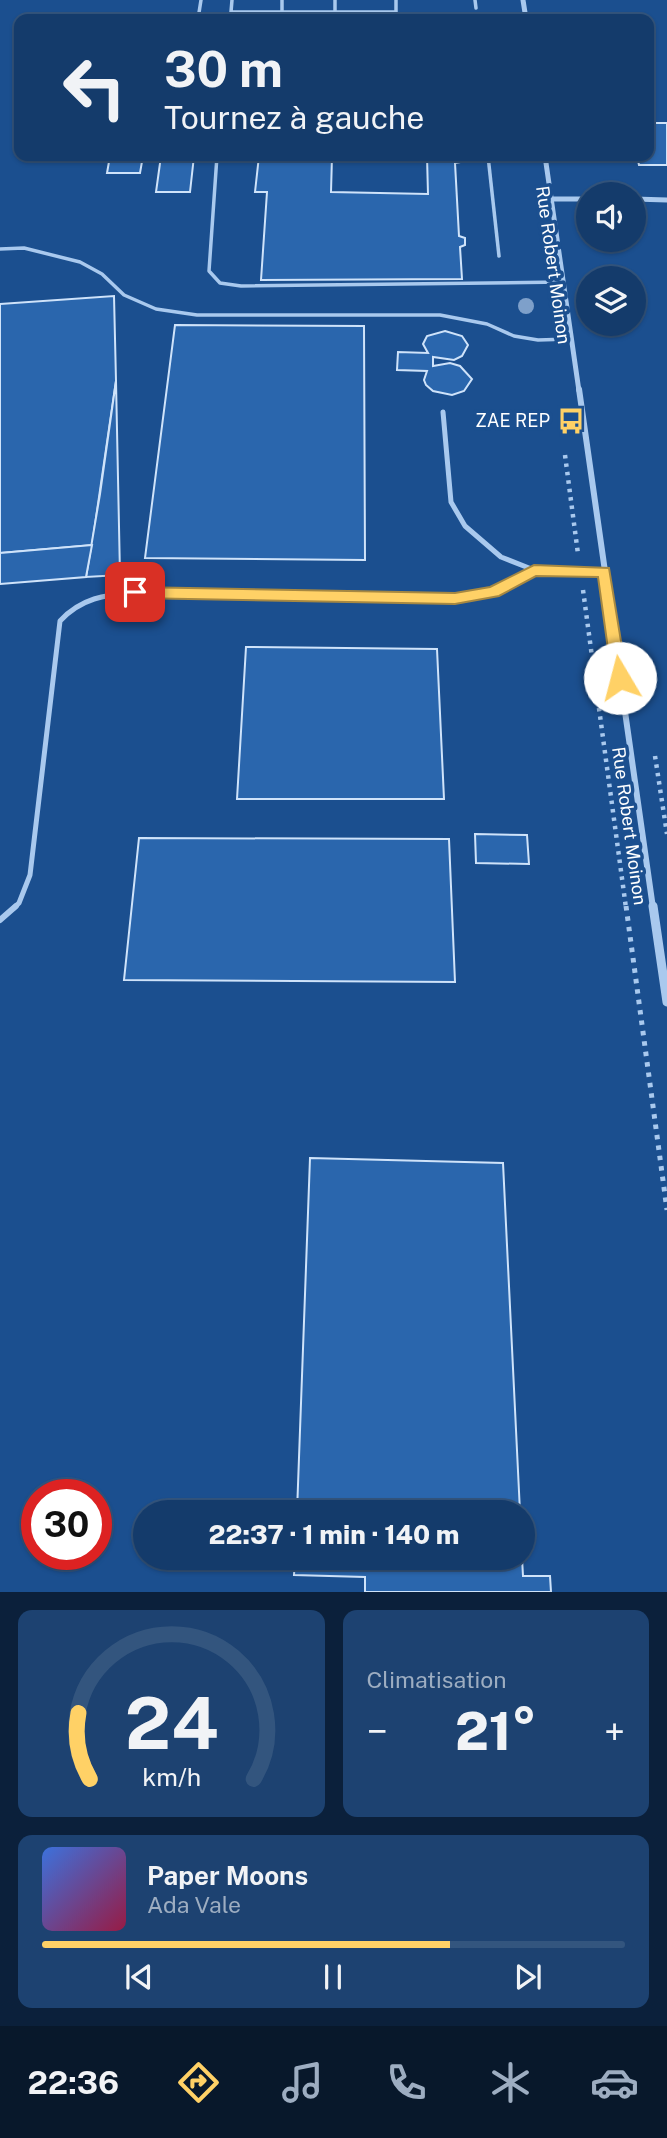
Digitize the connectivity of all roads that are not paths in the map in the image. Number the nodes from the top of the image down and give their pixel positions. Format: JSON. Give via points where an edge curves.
{"nodes":[{"id":1,"x":232,"y":0,"type":"edge"},
{"id":2,"x":282,"y":0,"type":"edge"},
{"id":3,"x":335,"y":0,"type":"edge"},
{"id":4,"x":396,"y":0,"type":"edge"},
{"id":5,"x":475,"y":0,"type":"edge"},
{"id":6,"x":476,"y":8,"type":"dead end"},
{"id":7,"x":282,"y":12,"type":"junction"},
{"id":8,"x":335,"y":12,"type":"junction"},
{"id":9,"x":217,"y":161,"type":"edge"},
{"id":10,"x":489,"y":161,"type":"edge"},
{"id":11,"x":546,"y":161,"type":"edge"},
{"id":12,"x":551,"y":199,"type":"junction"},
{"id":13,"x":576,"y":199,"type":"edge"},
{"id":14,"x":646,"y":200,"type":"edge"},
{"id":15,"x":667,"y":200,"type":"edge"},
{"id":16,"x":0,"y":249,"type":"edge"},
{"id":17,"x":499,"y":256,"type":"dead end"},
{"id":18,"x":563,"y":282,"type":"junction"},
{"id":19,"x":570,"y":339,"type":"junction"},
{"id":20,"x":443,"y":412,"type":"dead end"},
{"id":21,"x":534,"y":570,"type":"junction"},
{"id":22,"x":604,"y":572,"type":"junction"},
{"id":23,"x":0,"y":920,"type":"edge"},
{"id":24,"x":667,"y":1002,"type":"edge"}],
"edges":[{"from":1,"to":7,"type":"lane","via":[[231,12]]},
{"from":2,"to":7,"type":"lane"},
{"from":3,"to":8,"type":"lane"},
{"from":4,"to":8,"type":"lane","via":[[396,12]]},
{"from":5,"to":6,"type":"lane"},
{"from":7,"to":8,"type":"lane"},
{"from":9,"to":18,"type":"lane","via":[[209,271],[219,283]]},
{"from":10,"to":17,"type":"lane"},
{"from":11,"to":12,"type":"street","name":"Rue Robert Moinon"},
{"from":12,"to":13,"type":"street"},
{"from":12,"to":18,"type":"street","name":"Rue Robert Moinon"},
{"from":14,"to":15,"type":"street"},
{"from":16,"to":19,"type":"lane","via":[[23,248],[80,262],[102,274],[124,295],[156,309],[197,315],[440,315],[526,338]]},
{"from":18,"to":19,"type":"street","name":"Rue Robert Moinon"},
{"from":19,"to":22,"type":"street","name":"Rue Robert Moinon"},
{"from":20,"to":21,"type":"lane","via":[[451,502],[465,526],[501,557]]},
{"from":21,"to":22,"type":"lane"},
{"from":21,"to":23,"type":"lane","via":[[494,592],[455,599],[135,592],[95,597],[71,607],[60,621],[30,875],[19,903]]},
{"from":22,"to":24,"type":"street","name":"Rue Robert Moinon"}]}
